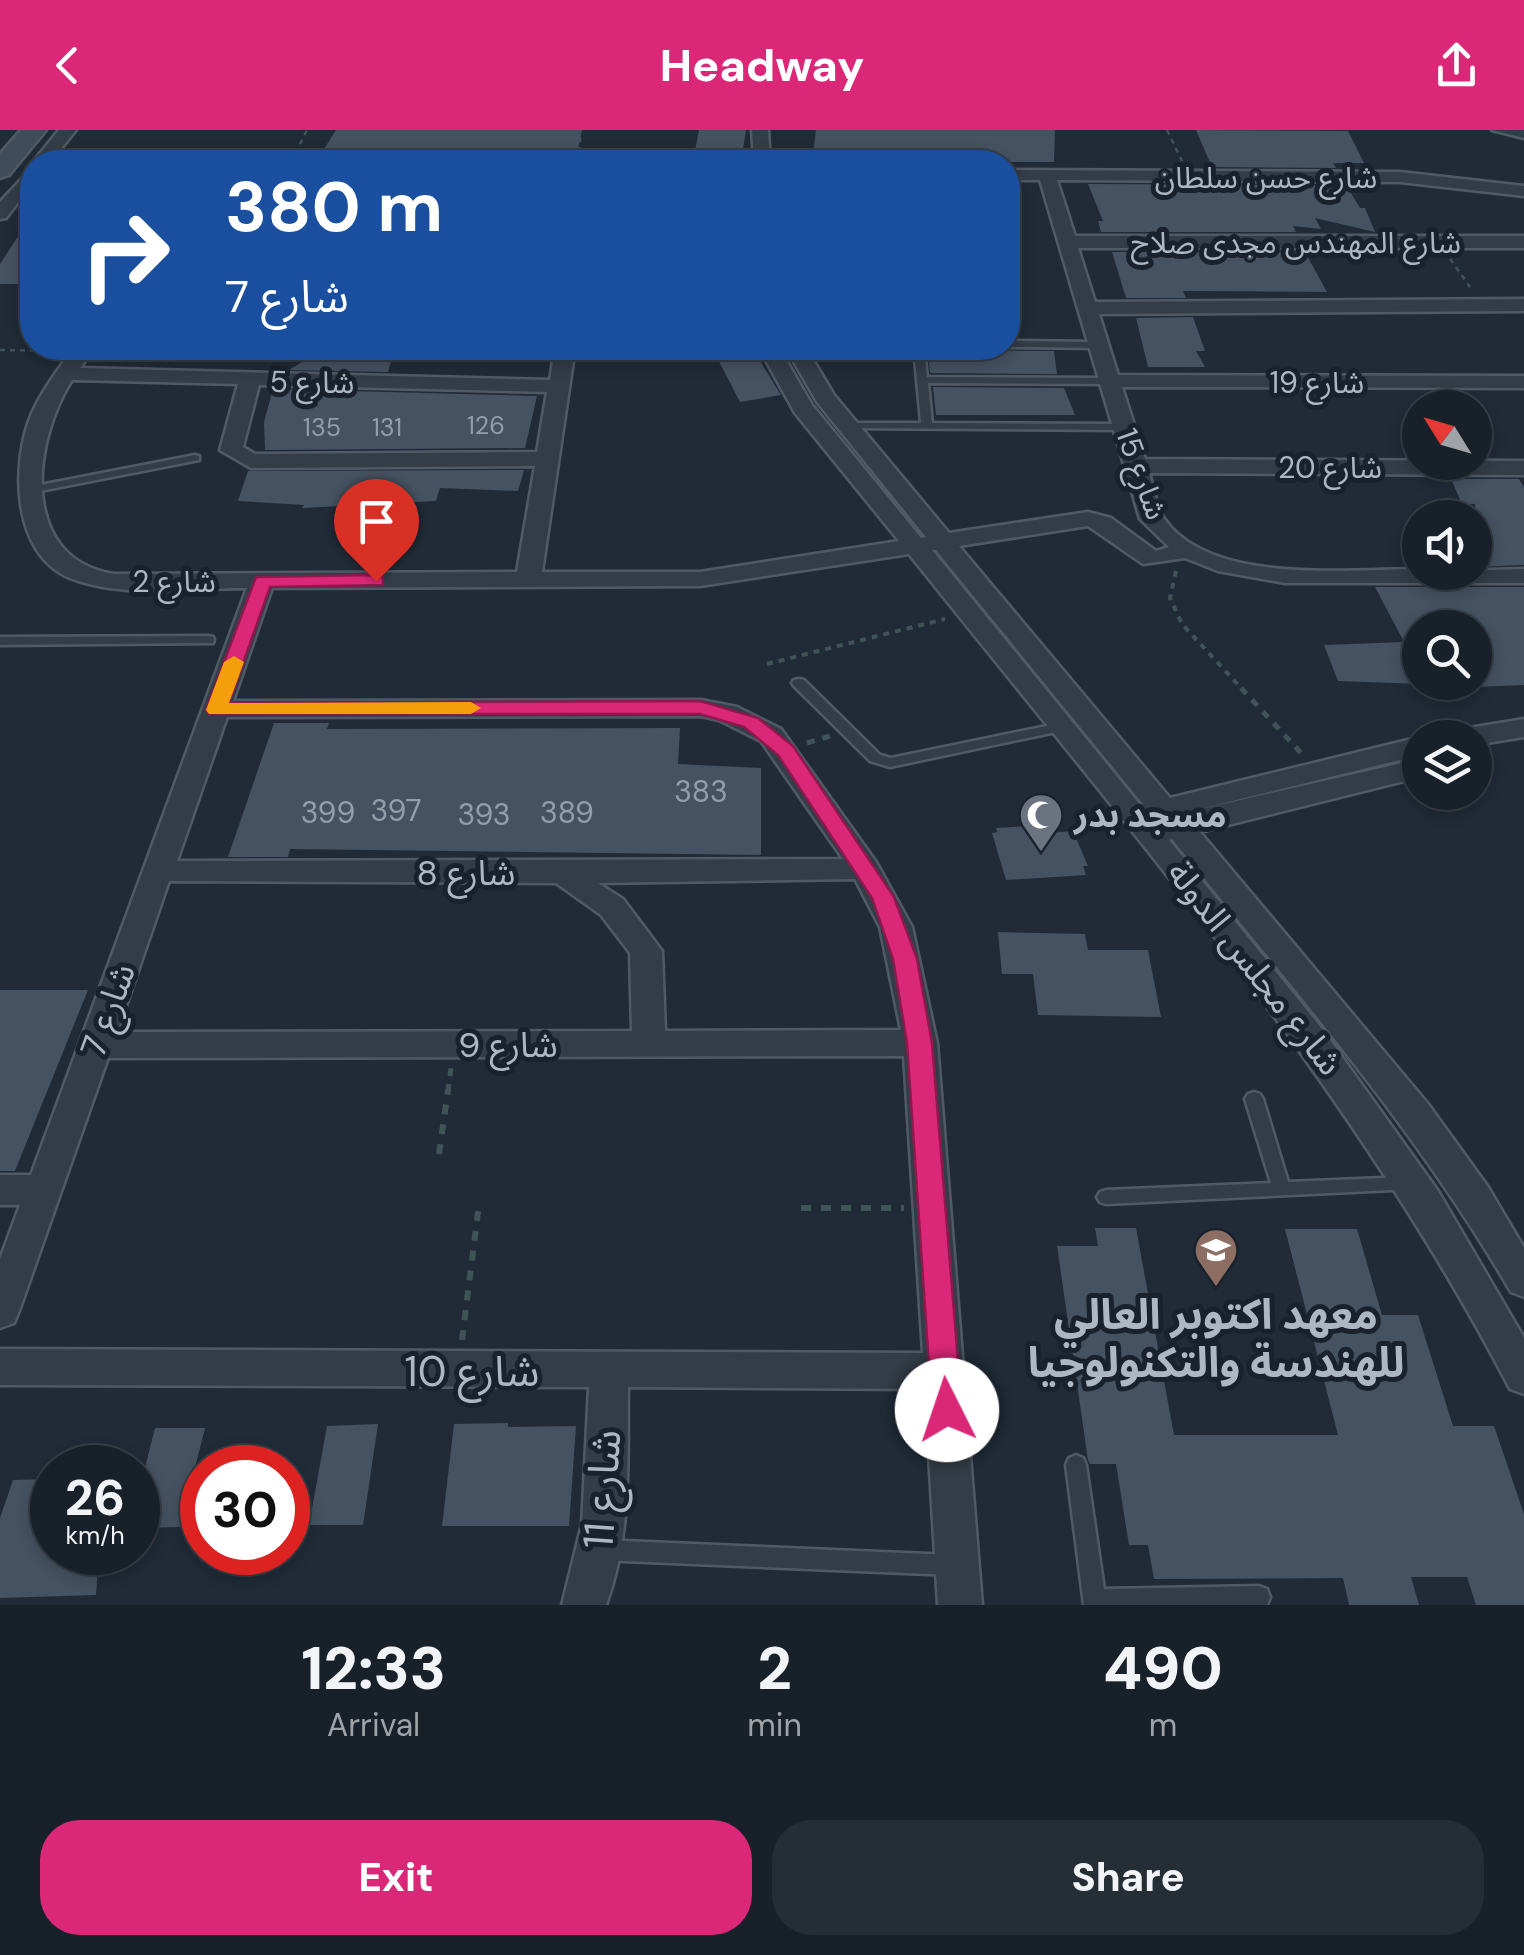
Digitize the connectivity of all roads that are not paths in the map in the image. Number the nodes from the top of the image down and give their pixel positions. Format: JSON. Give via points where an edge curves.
{"nodes":[{"id":1,"x":34,"y":130,"type":"edge"},
{"id":2,"x":84,"y":130,"type":"edge"},
{"id":3,"x":1500,"y":130,"type":"edge"},
{"id":4,"x":66,"y":132,"type":"edge"},
{"id":5,"x":1524,"y":133,"type":"edge"},
{"id":6,"x":0,"y":170,"type":"edge"},
{"id":7,"x":1020,"y":175,"type":"edge"},
{"id":8,"x":1046,"y":176,"type":"junction"},
{"id":9,"x":20,"y":188,"type":"edge"},
{"id":10,"x":1524,"y":191,"type":"edge"},
{"id":11,"x":0,"y":214,"type":"edge"},
{"id":12,"x":1067,"y":242,"type":"junction"},
{"id":13,"x":1524,"y":242,"type":"edge"},
{"id":14,"x":1524,"y":305,"type":"edge"},
{"id":15,"x":1087,"y":308,"type":"junction"},
{"id":16,"x":1020,"y":344,"type":"edge"},
{"id":17,"x":1098,"y":344,"type":"junction"},
{"id":18,"x":75,"y":360,"type":"edge"},
{"id":19,"x":563,"y":360,"type":"edge"},
{"id":20,"x":776,"y":360,"type":"edge"},
{"id":21,"x":804,"y":360,"type":"edge"},
{"id":22,"x":920,"y":360,"type":"edge"},
{"id":23,"x":67,"y":374,"type":"junction"},
{"id":24,"x":250,"y":380,"type":"junction"},
{"id":25,"x":922,"y":380,"type":"junction"},
{"id":26,"x":1110,"y":381,"type":"junction"},
{"id":27,"x":1524,"y":382,"type":"edge"},
{"id":28,"x":557,"y":386,"type":"junction"},
{"id":29,"x":848,"y":426,"type":"junction"},
{"id":30,"x":927,"y":426,"type":"junction"},
{"id":31,"x":1124,"y":426,"type":"junction"},
{"id":32,"x":195,"y":458,"type":"dead end"},
{"id":33,"x":546,"y":460,"type":"junction"},
{"id":34,"x":1136,"y":466,"type":"junction"},
{"id":35,"x":1524,"y":468,"type":"edge"},
{"id":36,"x":34,"y":489,"type":"junction"},
{"id":37,"x":929,"y":542,"type":"junction"},
{"id":38,"x":1188,"y":551,"type":"junction"},
{"id":39,"x":1524,"y":576,"type":"edge"},
{"id":40,"x":262,"y":581,"type":"junction"},
{"id":41,"x":528,"y":581,"type":"junction"},
{"id":42,"x":208,"y":640,"type":"dead end"},
{"id":43,"x":0,"y":641,"type":"edge"},
{"id":44,"x":798,"y":683,"type":"dead end"},
{"id":45,"x":217,"y":710,"type":"junction"},
{"id":46,"x":1061,"y":727,"type":"junction"},
{"id":47,"x":1524,"y":728,"type":"edge"},
{"id":48,"x":1492,"y":733,"type":"edge"},
{"id":49,"x":1524,"y":749,"type":"edge"},
{"id":50,"x":1402,"y":750,"type":"edge"},
{"id":51,"x":1492,"y":754,"type":"edge"},
{"id":52,"x":1402,"y":772,"type":"edge"},
{"id":53,"x":1158,"y":821,"type":"junction"},
{"id":54,"x":865,"y":869,"type":"junction"},
{"id":55,"x":158,"y":871,"type":"junction"},
{"id":56,"x":562,"y":873,"type":"junction"},
{"id":57,"x":920,"y":1043,"type":"junction"},
{"id":58,"x":96,"y":1045,"type":"junction"},
{"id":59,"x":649,"y":1045,"type":"junction"},
{"id":60,"x":1254,"y":1098,"type":"dead end"},
{"id":61,"x":1416,"y":1183,"type":"junction"},
{"id":62,"x":0,"y":1190,"type":"edge"},
{"id":63,"x":44,"y":1190,"type":"junction"},
{"id":64,"x":1282,"y":1190,"type":"junction"},
{"id":65,"x":1106,"y":1197,"type":"dead end"},
{"id":66,"x":1524,"y":1281,"type":"edge"},
{"id":67,"x":0,"y":1311,"type":"edge"},
{"id":68,"x":0,"y":1367,"type":"edge"},
{"id":69,"x":609,"y":1371,"type":"junction"},
{"id":70,"x":944,"y":1371,"type":"junction"},
{"id":71,"x":1524,"y":1376,"type":"edge"},
{"id":72,"x":1076,"y":1464,"type":"dead end"},
{"id":73,"x":600,"y":1550,"type":"junction"},
{"id":74,"x":956,"y":1566,"type":"junction"},
{"id":75,"x":1259,"y":1597,"type":"dead end"},
{"id":76,"x":1094,"y":1602,"type":"edge"},
{"id":77,"x":584,"y":1605,"type":"edge"},
{"id":78,"x":960,"y":1605,"type":"edge"}],
"edges":[{"from":1,"to":6,"type":"main road"},
{"from":2,"to":4,"type":"street"},
{"from":3,"to":5,"type":"street"},
{"from":7,"to":8,"type":"street","name":"شارع حسن سلطان"},
{"from":8,"to":10,"type":"street","name":"شارع حسن سلطان","via":[[1400,177]]},
{"from":8,"to":12,"type":"street","name":"شارع 15"},
{"from":9,"to":11,"type":"street"},
{"from":12,"to":13,"type":"street","name":"شارع المهندس مجدى صلاح"},
{"from":12,"to":15,"type":"street","name":"شارع 15"},
{"from":14,"to":15,"type":"street"},
{"from":15,"to":17,"type":"street","name":"شارع 15"},
{"from":16,"to":17,"type":"lane"},
{"from":17,"to":26,"type":"street","name":"شارع 15"},
{"from":18,"to":23,"type":"street","name":"شارع 2"},
{"from":19,"to":28,"type":"street"},
{"from":20,"to":37,"type":"street","name":"شارع مجلس الدولة","via":[[803,408]]},
{"from":21,"to":29,"type":"street","name":"شارع مجلس الدولة"},
{"from":22,"to":25,"type":"lane"},
{"from":23,"to":24,"type":"street","name":"شارع 5"},
{"from":23,"to":36,"type":"street","name":"شارع 2","via":[[42,415],[32,448]]},
{"from":24,"to":28,"type":"street","name":"شارع 5"},
{"from":24,"to":33,"type":"street","via":[[231,450],[250,460]]},
{"from":25,"to":26,"type":"lane"},
{"from":25,"to":30,"type":"lane"},
{"from":26,"to":27,"type":"street","name":"شارع 19"},
{"from":26,"to":31,"type":"street","name":"شارع 15"},
{"from":28,"to":33,"type":"street"},
{"from":29,"to":30,"type":"lane"},
{"from":29,"to":37,"type":"street","name":"شارع مجلس الدولة"},
{"from":30,"to":31,"type":"lane"},
{"from":31,"to":34,"type":"street","name":"شارع 15"},
{"from":32,"to":36,"type":"lane"},
{"from":33,"to":41,"type":"street"},
{"from":34,"to":35,"type":"street","name":"شارع 20"},
{"from":34,"to":38,"type":"street","name":"شارع 15","via":[[1152,519]]},
{"from":36,"to":40,"type":"street","name":"شارع 2","via":[[49,549],[72,570],[114,582]]},
{"from":37,"to":38,"type":"street","name":"شارع 2","via":[[1088,519],[1145,557]]},
{"from":37,"to":41,"type":"street","name":"شارع 2","via":[[700,579]]},
{"from":37,"to":46,"type":"street","name":"شارع مجلس الدولة","via":[[972,612]]},
{"from":37,"to":53,"type":"street","name":"شارع مجلس الدولة"},
{"from":38,"to":39,"type":"street","name":"شارع 15","via":[[1219,565],[1285,577]]},
{"from":40,"to":41,"type":"street","name":"شارع 2"},
{"from":40,"to":45,"type":"street","name":"شارع 7"},
{"from":42,"to":43,"type":"lane"},
{"from":44,"to":46,"type":"lane","via":[[875,758],[890,763]]},
{"from":45,"to":54,"type":"street","via":[[700,708],[751,722],[786,750]]},
{"from":45,"to":55,"type":"street","name":"شارع 7"},
{"from":46,"to":53,"type":"street","name":"شارع مجلس الدولة"},
{"from":47,"to":48,"type":"street"},
{"from":49,"to":51,"type":"street"},
{"from":50,"to":53,"type":"street","via":[[1315,768]]},
{"from":52,"to":53,"type":"street"},
{"from":53,"to":61,"type":"street","name":"شارع مجلس الدولة"},
{"from":53,"to":66,"type":"street","name":"شارع مجلس الدولة","via":[[1416,1114]]},
{"from":54,"to":56,"type":"street"},
{"from":54,"to":57,"type":"street","via":[[896,927]]},
{"from":55,"to":56,"type":"street","name":"شارع 8"},
{"from":55,"to":58,"type":"street","name":"شارع 7"},
{"from":56,"to":59,"type":"street","name":"شارع 8","via":[[612,907],[646,950]]},
{"from":57,"to":59,"type":"street","name":"شارع 9"},
{"from":57,"to":70,"type":"street"},
{"from":58,"to":59,"type":"street","name":"شارع 9"},
{"from":58,"to":63,"type":"street","name":"شارع 7"},
{"from":60,"to":64,"type":"lane"},
{"from":61,"to":64,"type":"lane"},
{"from":61,"to":71,"type":"street","name":"شارع مجلس الدولة"},
{"from":62,"to":63,"type":"street"},
{"from":63,"to":67,"type":"street","name":"شارع 7"},
{"from":64,"to":65,"type":"lane"},
{"from":68,"to":69,"type":"street","name":"شارع 10"},
{"from":69,"to":70,"type":"street","name":"شارع 10"},
{"from":69,"to":73,"type":"street","name":"شارع 11"},
{"from":70,"to":74,"type":"street"},
{"from":72,"to":76,"type":"lane"},
{"from":73,"to":74,"type":"lane"},
{"from":73,"to":77,"type":"street","name":"شارع 11"},
{"from":74,"to":78,"type":"street"},
{"from":75,"to":76,"type":"lane"}]}
